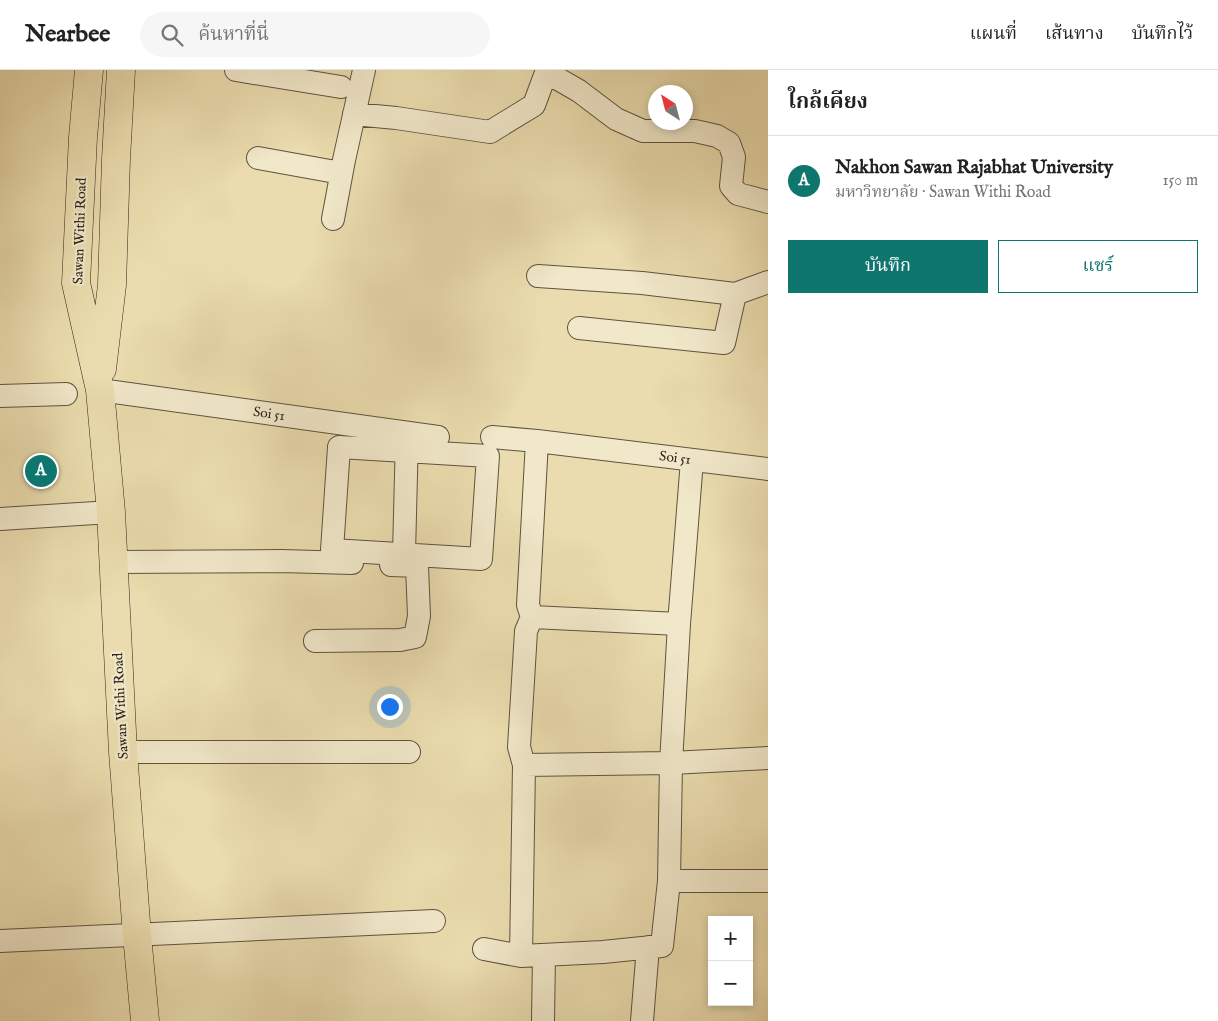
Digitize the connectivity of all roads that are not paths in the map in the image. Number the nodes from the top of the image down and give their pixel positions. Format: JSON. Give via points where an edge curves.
{"nodes":[{"id":1,"x":89,"y":70,"type":"edge"},
{"id":2,"x":121,"y":70,"type":"edge"},
{"id":3,"x":240,"y":70,"type":"edge"},
{"id":4,"x":364,"y":70,"type":"edge"},
{"id":5,"x":546,"y":71,"type":"edge"},
{"id":6,"x":341,"y":87,"type":"dead end"},
{"id":7,"x":354,"y":114,"type":"junction"},
{"id":8,"x":258,"y":158,"type":"dead end"},
{"id":9,"x":341,"y":173,"type":"junction"},
{"id":10,"x":768,"y":202,"type":"edge"},
{"id":11,"x":334,"y":219,"type":"dead end"},
{"id":12,"x":538,"y":276,"type":"dead end"},
{"id":13,"x":768,"y":282,"type":"edge"},
{"id":14,"x":735,"y":294,"type":"junction"},
{"id":15,"x":579,"y":328,"type":"dead end"},
{"id":16,"x":100,"y":390,"type":"junction"},
{"id":17,"x":66,"y":394,"type":"dead end"},
{"id":18,"x":0,"y":396,"type":"edge"},
{"id":19,"x":438,"y":437,"type":"dead end"},
{"id":20,"x":492,"y":437,"type":"dead end"},
{"id":21,"x":537,"y":441,"type":"junction"},
{"id":22,"x":407,"y":442,"type":"junction"},
{"id":23,"x":692,"y":460,"type":"junction"},
{"id":24,"x":768,"y":469,"type":"edge"},
{"id":25,"x":111,"y":512,"type":"junction"},
{"id":26,"x":0,"y":519,"type":"edge"},
{"id":27,"x":411,"y":560,"type":"junction"},
{"id":28,"x":113,"y":562,"type":"junction"},
{"id":29,"x":532,"y":617,"type":"junction"},
{"id":30,"x":679,"y":624,"type":"junction"},
{"id":31,"x":315,"y":642,"type":"dead end"},
{"id":32,"x":123,"y":752,"type":"junction"},
{"id":33,"x":409,"y":752,"type":"dead end"},
{"id":34,"x":768,"y":758,"type":"edge"},
{"id":35,"x":671,"y":764,"type":"junction"},
{"id":36,"x":524,"y":765,"type":"junction"},
{"id":37,"x":669,"y":881,"type":"junction"},
{"id":38,"x":768,"y":881,"type":"edge"},
{"id":39,"x":434,"y":921,"type":"dead end"},
{"id":40,"x":137,"y":935,"type":"junction"},
{"id":41,"x":0,"y":941,"type":"edge"},
{"id":42,"x":648,"y":947,"type":"junction"},
{"id":43,"x":484,"y":949,"type":"dead end"},
{"id":44,"x":544,"y":955,"type":"junction"},
{"id":45,"x":521,"y":956,"type":"junction"},
{"id":46,"x":145,"y":1021,"type":"edge"},
{"id":47,"x":543,"y":1021,"type":"edge"},
{"id":48,"x":642,"y":1021,"type":"edge"}],
"edges":[{"from":1,"to":16,"type":"main road","name":"Sawan Withi Road","via":[[76,283]]},
{"from":2,"to":16,"type":"main road","name":"Sawan Withi Road","via":[[112,285]]},
{"from":3,"to":6,"type":"street"},
{"from":4,"to":7,"type":"street"},
{"from":5,"to":7,"type":"street","via":[[534,105],[490,132]]},
{"from":5,"to":10,"type":"street","via":[[579,90],[616,119],[643,131],[696,131],[729,143],[734,157],[731,186],[738,194]]},
{"from":7,"to":9,"type":"street"},
{"from":8,"to":9,"type":"street"},
{"from":9,"to":11,"type":"street"},
{"from":12,"to":14,"type":"street"},
{"from":13,"to":14,"type":"street"},
{"from":14,"to":15,"type":"street","via":[[724,343]]},
{"from":16,"to":22,"type":"street","name":"Soi 51"},
{"from":16,"to":25,"type":"main road","name":"Sawan Withi Road"},
{"from":17,"to":18,"type":"street"},
{"from":19,"to":22,"type":"street","name":"Soi 51"},
{"from":20,"to":21,"type":"street","name":"Soi 51"},
{"from":21,"to":23,"type":"street","name":"Soi 51"},
{"from":21,"to":29,"type":"street","via":[[528,605]]},
{"from":22,"to":27,"type":"street"},
{"from":22,"to":27,"type":"street","via":[[339,447],[332,550]]},
{"from":22,"to":27,"type":"street","via":[[488,456],[481,559]]},
{"from":23,"to":24,"type":"street","name":"Soi 51"},
{"from":23,"to":30,"type":"street"},
{"from":25,"to":26,"type":"street"},
{"from":25,"to":28,"type":"main road","name":"Sawan Withi Road"},
{"from":27,"to":28,"type":"street"},
{"from":27,"to":31,"type":"street","via":[[419,616],[415,637]]},
{"from":28,"to":32,"type":"main road","name":"Sawan Withi Road"},
{"from":29,"to":30,"type":"street"},
{"from":29,"to":36,"type":"street","via":[[526,631],[519,747]]},
{"from":30,"to":35,"type":"street"},
{"from":32,"to":33,"type":"street"},
{"from":32,"to":40,"type":"main road","name":"Sawan Withi Road"},
{"from":34,"to":35,"type":"street"},
{"from":35,"to":36,"type":"street"},
{"from":35,"to":37,"type":"street"},
{"from":36,"to":45,"type":"street"},
{"from":37,"to":38,"type":"street"},
{"from":37,"to":42,"type":"street","via":[[662,946]]},
{"from":39,"to":40,"type":"street"},
{"from":40,"to":41,"type":"street"},
{"from":40,"to":46,"type":"main road","name":"Sawan Withi Road"},
{"from":42,"to":44,"type":"street"},
{"from":42,"to":48,"type":"street"},
{"from":43,"to":45,"type":"street"},
{"from":44,"to":45,"type":"street"},
{"from":44,"to":47,"type":"street"}]}
